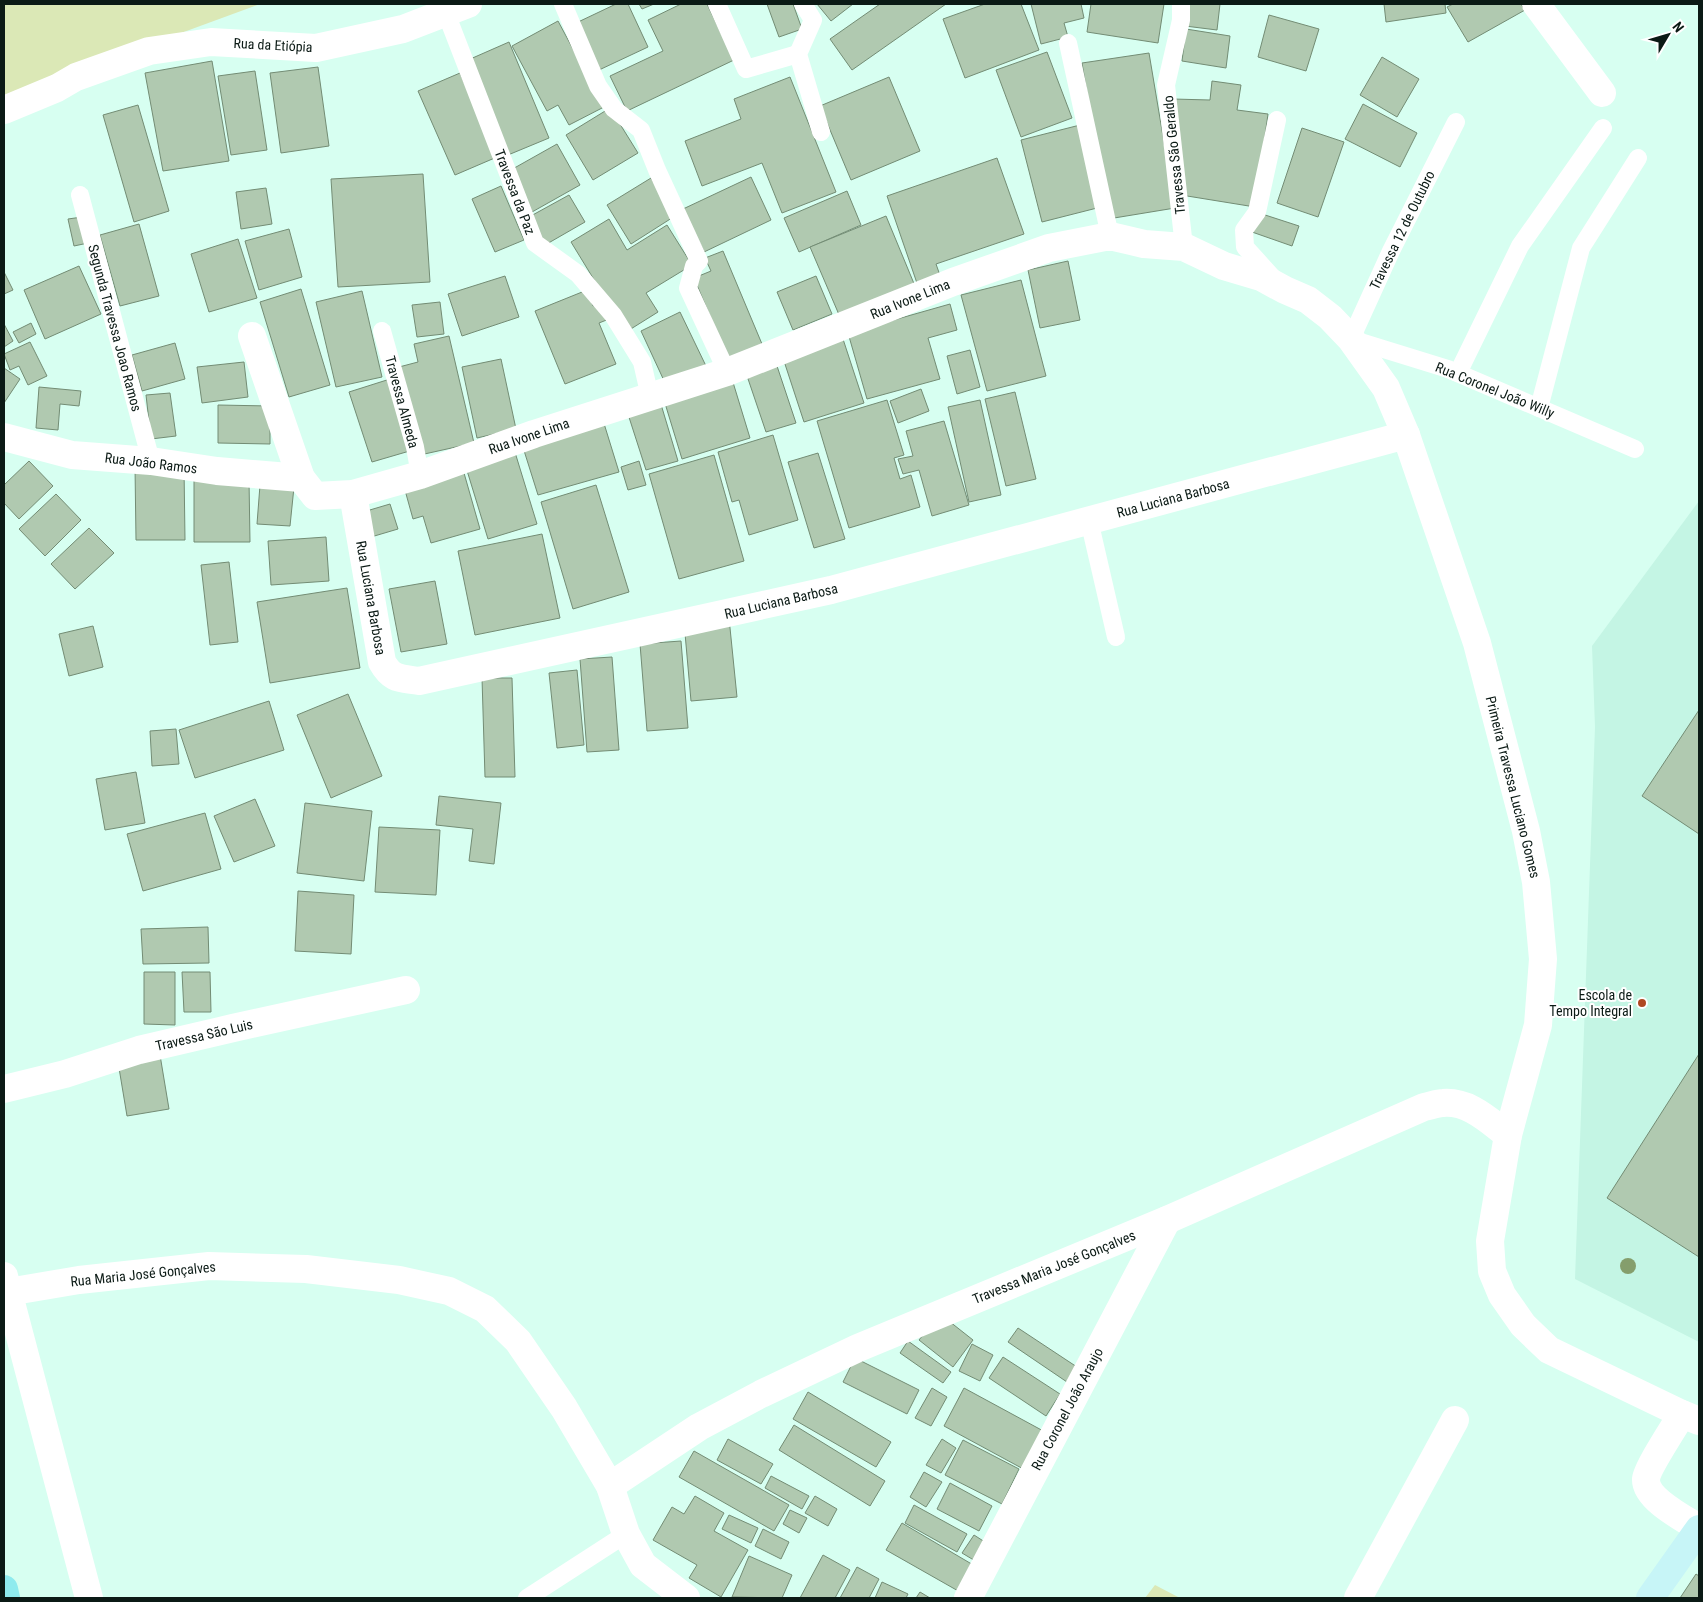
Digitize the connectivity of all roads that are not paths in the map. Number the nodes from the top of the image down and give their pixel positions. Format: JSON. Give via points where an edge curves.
{"nodes":[{"id":1,"x":563,"y":4,"type":"edge"},
{"id":2,"x":717,"y":4,"type":"edge"},
{"id":3,"x":803,"y":4,"type":"edge"},
{"id":4,"x":1181,"y":4,"type":"edge"},
{"id":5,"x":1536,"y":4,"type":"edge"},
{"id":6,"x":457,"y":8,"type":"edge"},
{"id":7,"x":1068,"y":43,"type":"dead end"},
{"id":8,"x":798,"y":54,"type":"junction"},
{"id":9,"x":1602,"y":93,"type":"dead end"},
{"id":10,"x":4,"y":110,"type":"edge"},
{"id":11,"x":1277,"y":120,"type":"dead end"},
{"id":12,"x":1456,"y":122,"type":"dead end"},
{"id":13,"x":1603,"y":128,"type":"dead end"},
{"id":14,"x":821,"y":132,"type":"dead end"},
{"id":15,"x":1638,"y":158,"type":"dead end"},
{"id":16,"x":80,"y":196,"type":"dead end"},
{"id":17,"x":1110,"y":236,"type":"junction"},
{"id":18,"x":1184,"y":247,"type":"junction"},
{"id":19,"x":1285,"y":290,"type":"junction"},
{"id":20,"x":382,"y":331,"type":"dead end"},
{"id":21,"x":252,"y":336,"type":"dead end"},
{"id":22,"x":1352,"y":339,"type":"junction"},
{"id":23,"x":727,"y":372,"type":"junction"},
{"id":24,"x":1458,"y":373,"type":"junction"},
{"id":25,"x":650,"y":397,"type":"junction"},
{"id":26,"x":1539,"y":408,"type":"junction"},
{"id":27,"x":1406,"y":435,"type":"junction"},
{"id":28,"x":4,"y":437,"type":"edge"},
{"id":29,"x":1635,"y":450,"type":"dead end"},
{"id":30,"x":151,"y":461,"type":"junction"},
{"id":31,"x":420,"y":475,"type":"junction"},
{"id":32,"x":301,"y":478,"type":"junction"},
{"id":33,"x":353,"y":494,"type":"junction"},
{"id":34,"x":1089,"y":520,"type":"junction"},
{"id":35,"x":1116,"y":637,"type":"dead end"},
{"id":36,"x":406,"y":990,"type":"dead end"},
{"id":37,"x":4,"y":1089,"type":"edge"},
{"id":38,"x":1508,"y":1135,"type":"junction"},
{"id":39,"x":1167,"y":1220,"type":"junction"},
{"id":40,"x":6,"y":1284,"type":"edge"},
{"id":41,"x":1690,"y":1417,"type":"edge"},
{"id":42,"x":1455,"y":1420,"type":"dead end"},
{"id":43,"x":610,"y":1486,"type":"junction"},
{"id":44,"x":1699,"y":1528,"type":"edge"},
{"id":45,"x":626,"y":1534,"type":"junction"},
{"id":46,"x":4,"y":1589,"type":"edge"},
{"id":47,"x":6,"y":1598,"type":"edge"},
{"id":48,"x":89,"y":1598,"type":"edge"},
{"id":49,"x":526,"y":1598,"type":"edge"},
{"id":50,"x":686,"y":1598,"type":"edge"},
{"id":51,"x":968,"y":1598,"type":"edge"},
{"id":52,"x":1358,"y":1598,"type":"edge"},
{"id":53,"x":1650,"y":1598,"type":"edge"}],
"edges":[{"from":1,"to":23,"type":"lane","via":[[598,86],[614,109],[641,130],[699,261],[694,266],[688,288]]},
{"from":2,"to":8,"type":"lane","via":[[746,69]]},
{"from":3,"to":8,"type":"lane","via":[[812,20]]},
{"from":4,"to":18,"type":"lane","name":"Travessa São Geraldo","via":[[1181,20],[1166,85]]},
{"from":5,"to":9,"type":"street"},
{"from":6,"to":10,"type":"street","name":"Rua da Etiópia","via":[[403,29],[316,48],[211,42],[149,51],[76,77]]},
{"from":6,"to":25,"type":"lane","name":"Travessa da Paz","via":[[535,242],[578,274],[613,315],[642,362]]},
{"from":7,"to":17,"type":"lane"},
{"from":8,"to":14,"type":"lane"},
{"from":11,"to":19,"type":"lane","via":[[1257,212],[1244,230],[1245,247]]},
{"from":12,"to":22,"type":"lane","name":"Travessa 12 de Outubro","via":[[1395,242]]},
{"from":13,"to":24,"type":"lane","via":[[1520,246]]},
{"from":15,"to":26,"type":"lane","via":[[1582,248]]},
{"from":16,"to":30,"type":"lane","name":"Segunda Travessa Joao Ramos"},
{"from":17,"to":18,"type":"street","name":"Rua Ivone Lima","via":[[1144,244]]},
{"from":17,"to":23,"type":"street","name":"Rua Ivone Lima","via":[[1049,248],[1002,264]]},
{"from":18,"to":19,"type":"street","name":"Rua Ivone Lima","via":[[1224,266],[1261,277]]},
{"from":19,"to":22,"type":"street","name":"Rua Ivone Lima","via":[[1308,300]]},
{"from":20,"to":31,"type":"lane","name":"Travessa Almeda"},
{"from":21,"to":32,"type":"street"},
{"from":22,"to":24,"type":"lane","name":"Rua Coronel João Willy"},
{"from":22,"to":27,"type":"street","name":"Rua Ivone Lima","via":[[1386,388]]},
{"from":23,"to":25,"type":"street","name":"Rua Ivone Lima"},
{"from":24,"to":26,"type":"lane","name":"Rua Coronel João Willy"},
{"from":25,"to":31,"type":"street","name":"Rua Ivone Lima"},
{"from":26,"to":29,"type":"lane","name":"Rua Coronel João Willy"},
{"from":27,"to":34,"type":"street","name":"Rua Luciana Barbosa"},
{"from":27,"to":38,"type":"street","name":"Primeira Travessa Luciano Gomes","via":[[1477,643],[1526,831],[1536,882],[1543,959],[1538,1025]]},
{"from":28,"to":30,"type":"street","name":"Rua João Ramos","via":[[72,455]]},
{"from":30,"to":32,"type":"street","name":"Rua João Ramos","via":[[217,471]]},
{"from":31,"to":33,"type":"street","name":"Rua Ivone Lima"},
{"from":32,"to":33,"type":"street","via":[[315,496]]},
{"from":33,"to":34,"type":"street","name":"Rua Luciana Barbosa","via":[[382,662],[388,673],[419,681],[831,590]]},
{"from":34,"to":35,"type":"lane"},
{"from":36,"to":37,"type":"street","name":"Travessa São Luis","via":[[139,1050],[65,1074]]},
{"from":38,"to":39,"type":"street","name":"Travessa Maria José Gonçalves","via":[[1474,1110],[1442,1102],[1424,1107]]},
{"from":38,"to":41,"type":"street","name":"Primeira Travessa Luciano Gomes","via":[[1490,1241],[1492,1271],[1502,1295],[1523,1325],[1549,1350]]},
{"from":39,"to":43,"type":"street","name":"Travessa Maria José Gonçalves","via":[[858,1348],[761,1394],[699,1427]]},
{"from":39,"to":51,"type":"street","name":"Rua Coronel João Araujo"},
{"from":40,"to":43,"type":"street","name":"Rua Maria José Gonçalves","via":[[209,1266],[306,1269],[399,1280],[449,1291],[485,1309],[518,1341],[564,1408]]},
{"from":40,"to":48,"type":"street"},
{"from":41,"to":44,"type":"street","via":[[1650,1468],[1646,1479],[1649,1489],[1661,1504]]},
{"from":42,"to":52,"type":"street"},
{"from":43,"to":45,"type":"street","name":"Rua Maria José Gonçalves"},
{"from":44,"to":53,"type":"street"},
{"from":45,"to":49,"type":"lane"},
{"from":45,"to":50,"type":"street","name":"Rua Maria José Gonçalves","via":[[643,1565]]},
{"from":46,"to":47,"type":"main road"}]}
